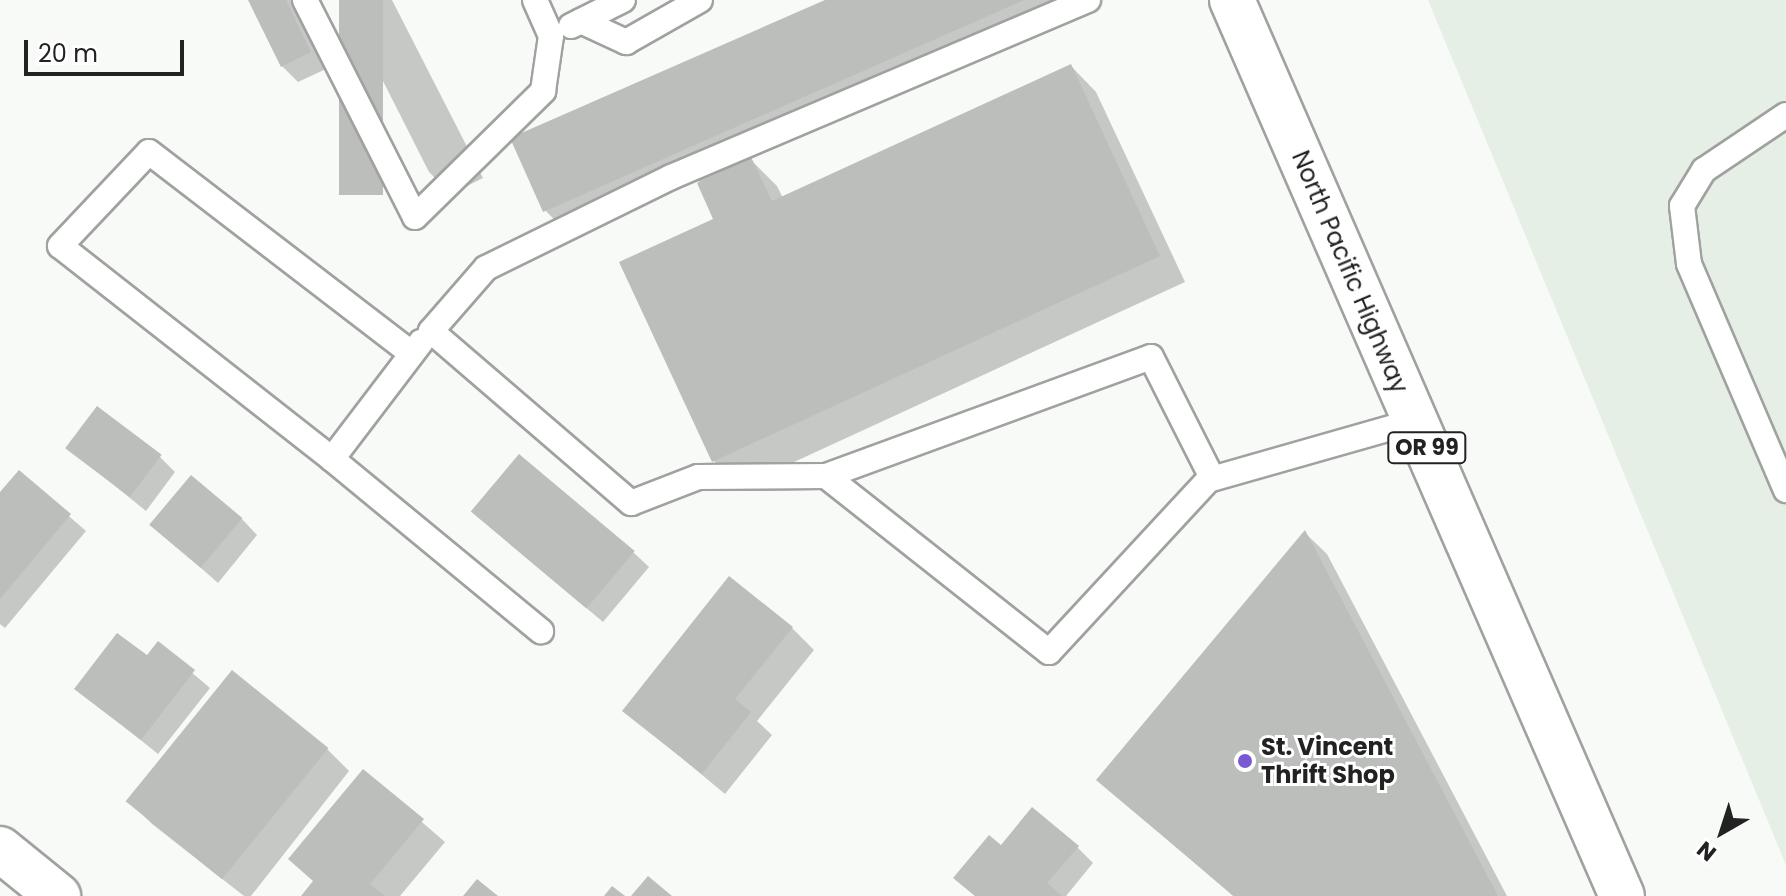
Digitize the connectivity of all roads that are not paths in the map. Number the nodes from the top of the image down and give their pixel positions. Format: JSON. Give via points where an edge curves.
{"nodes":[{"id":1,"x":305,"y":0,"type":"edge"},
{"id":2,"x":535,"y":0,"type":"edge"},
{"id":3,"x":623,"y":0,"type":"edge"},
{"id":4,"x":700,"y":0,"type":"edge"},
{"id":5,"x":1088,"y":0,"type":"edge"},
{"id":6,"x":1232,"y":0,"type":"edge"},
{"id":7,"x":581,"y":21,"type":"junction"},
{"id":8,"x":551,"y":36,"type":"junction"},
{"id":9,"x":1786,"y":115,"type":"edge"},
{"id":10,"x":431,"y":331,"type":"junction"},
{"id":11,"x":411,"y":353,"type":"junction"},
{"id":12,"x":1415,"y":421,"type":"junction"},
{"id":13,"x":332,"y":459,"type":"junction"},
{"id":14,"x":826,"y":476,"type":"junction"},
{"id":15,"x":1212,"y":478,"type":"junction"},
{"id":16,"x":1786,"y":490,"type":"edge"},
{"id":17,"x":541,"y":631,"type":"dead end"},
{"id":18,"x":0,"y":849,"type":"edge"},
{"id":19,"x":58,"y":896,"type":"edge"},
{"id":20,"x":1622,"y":896,"type":"edge"}],
"edges":[{"from":1,"to":8,"type":"lane","via":[[415,217],[543,91]]},
{"from":2,"to":8,"type":"lane"},
{"from":3,"to":7,"type":"lane"},
{"from":4,"to":7,"type":"lane","via":[[626,42]]},
{"from":5,"to":10,"type":"lane","via":[[671,177],[486,268]]},
{"from":6,"to":12,"type":"main road","name":"North Pacific Highway","number":"OR 99"},
{"from":7,"to":8,"type":"lane"},
{"from":9,"to":16,"type":"lane","via":[[1704,170],[1682,206],[1689,264]]},
{"from":10,"to":11,"type":"lane"},
{"from":10,"to":14,"type":"lane","via":[[631,503],[698,477]]},
{"from":11,"to":13,"type":"lane"},
{"from":11,"to":13,"type":"lane","via":[[149,152],[60,246]]},
{"from":12,"to":15,"type":"lane"},
{"from":12,"to":20,"type":"main road","name":"North Pacific Highway","number":"OR 99"},
{"from":13,"to":17,"type":"lane"},
{"from":14,"to":15,"type":"lane","via":[[1151,357]]},
{"from":14,"to":15,"type":"lane","via":[[1049,652]]},
{"from":18,"to":19,"type":"main road"}]}
